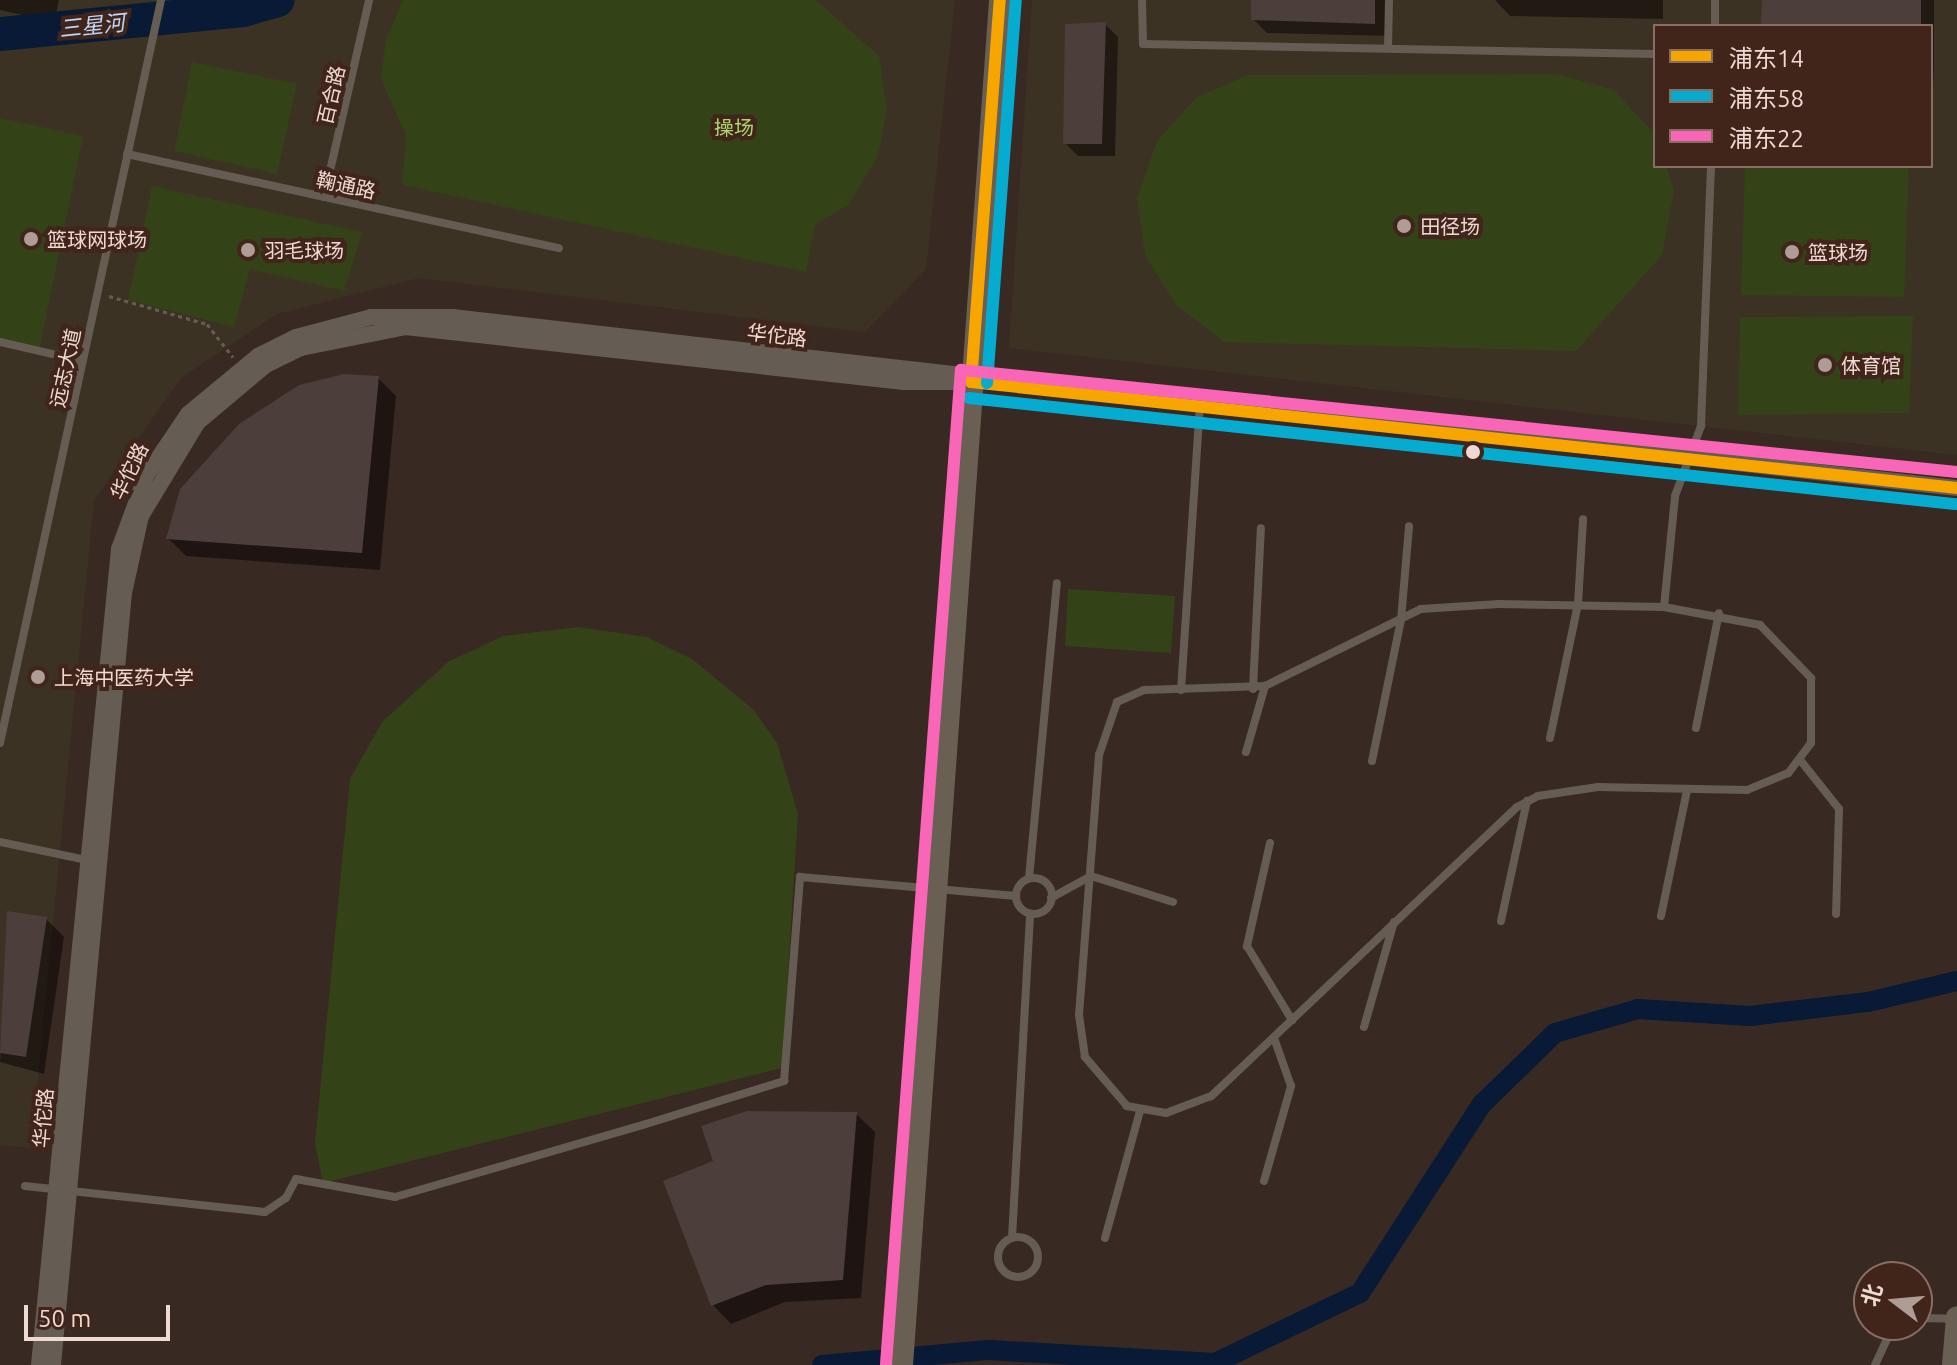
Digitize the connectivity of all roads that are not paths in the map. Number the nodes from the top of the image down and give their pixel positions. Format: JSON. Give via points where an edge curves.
{"nodes":[{"id":1,"x":161,"y":0,"type":"edge"},
{"id":2,"x":369,"y":0,"type":"edge"},
{"id":3,"x":990,"y":0,"type":"edge"},
{"id":4,"x":1000,"y":0,"type":"edge"},
{"id":5,"x":1142,"y":0,"type":"edge"},
{"id":6,"x":1389,"y":0,"type":"edge"},
{"id":7,"x":1715,"y":0,"type":"edge"},
{"id":8,"x":1715,"y":24,"type":"edge"},
{"id":9,"x":1388,"y":48,"type":"junction"},
{"id":10,"x":1653,"y":54,"type":"edge"},
{"id":11,"x":127,"y":154,"type":"junction"},
{"id":12,"x":1711,"y":168,"type":"edge"},
{"id":13,"x":324,"y":197,"type":"junction"},
{"id":14,"x":559,"y":248,"type":"dead end"},
{"id":15,"x":0,"y":342,"type":"edge"},
{"id":16,"x":82,"y":361,"type":"junction"},
{"id":17,"x":971,"y":382,"type":"junction"},
{"id":18,"x":1200,"y":406,"type":"junction"},
{"id":19,"x":1684,"y":458,"type":"junction"},
{"id":20,"x":1957,"y":488,"type":"edge"},
{"id":21,"x":1583,"y":519,"type":"dead end"},
{"id":22,"x":1409,"y":526,"type":"dead end"},
{"id":23,"x":1261,"y":528,"type":"dead end"},
{"id":24,"x":1057,"y":583,"type":"dead end"},
{"id":25,"x":1578,"y":604,"type":"junction"},
{"id":26,"x":1664,"y":607,"type":"junction"},
{"id":27,"x":1719,"y":613,"type":"junction"},
{"id":28,"x":1401,"y":620,"type":"junction"},
{"id":29,"x":1265,"y":686,"type":"junction"},
{"id":30,"x":1253,"y":689,"type":"junction"},
{"id":31,"x":1181,"y":690,"type":"junction"},
{"id":32,"x":1696,"y":728,"type":"dead end"},
{"id":33,"x":1550,"y":738,"type":"dead end"},
{"id":34,"x":0,"y":743,"type":"edge"},
{"id":35,"x":1246,"y":752,"type":"dead end"},
{"id":36,"x":1372,"y":761,"type":"dead end"},
{"id":37,"x":1801,"y":761,"type":"junction"},
{"id":38,"x":1687,"y":791,"type":"junction"},
{"id":39,"x":1527,"y":801,"type":"junction"},
{"id":40,"x":0,"y":842,"type":"edge"},
{"id":41,"x":1270,"y":843,"type":"dead end"},
{"id":42,"x":87,"y":860,"type":"junction"},
{"id":43,"x":1091,"y":876,"type":"junction"},
{"id":44,"x":1029,"y":878,"type":"junction"},
{"id":45,"x":935,"y":886,"type":"junction"},
{"id":46,"x":1016,"y":896,"type":"junction"},
{"id":47,"x":1051,"y":898,"type":"junction"},
{"id":48,"x":1173,"y":902,"type":"dead end"},
{"id":49,"x":1030,"y":913,"type":"junction"},
{"id":50,"x":1836,"y":914,"type":"dead end"},
{"id":51,"x":1661,"y":916,"type":"dead end"},
{"id":52,"x":1394,"y":921,"type":"junction"},
{"id":53,"x":1501,"y":921,"type":"dead end"},
{"id":54,"x":1292,"y":1020,"type":"junction"},
{"id":55,"x":1364,"y":1027,"type":"dead end"},
{"id":56,"x":1274,"y":1038,"type":"junction"},
{"id":57,"x":1140,"y":1111,"type":"junction"},
{"id":58,"x":1264,"y":1181,"type":"dead end"},
{"id":59,"x":25,"y":1186,"type":"dead end"},
{"id":60,"x":63,"y":1191,"type":"junction"},
{"id":61,"x":1012,"y":1238,"type":"junction"},
{"id":62,"x":1105,"y":1238,"type":"dead end"},
{"id":63,"x":1933,"y":1318,"type":"edge"},
{"id":64,"x":1957,"y":1318,"type":"edge"},
{"id":65,"x":1886,"y":1341,"type":"edge"},
{"id":66,"x":39,"y":1365,"type":"edge"},
{"id":67,"x":53,"y":1365,"type":"edge"},
{"id":68,"x":902,"y":1365,"type":"edge"},
{"id":69,"x":1875,"y":1365,"type":"edge"},
{"id":70,"x":1953,"y":1365,"type":"edge"}],
"edges":[{"from":1,"to":11,"type":"lane","name":"远志大道"},
{"from":2,"to":13,"type":"lane","name":"百合路"},
{"from":3,"to":17,"type":"street"},
{"from":4,"to":17,"type":"street"},
{"from":5,"to":9,"type":"lane","via":[[1143,44]]},
{"from":6,"to":9,"type":"lane"},
{"from":7,"to":8,"type":"lane"},
{"from":9,"to":10,"type":"lane"},
{"from":11,"to":13,"type":"lane","name":"鞠通路"},
{"from":11,"to":16,"type":"lane","name":"远志大道"},
{"from":12,"to":19,"type":"lane","via":[[1701,426]]},
{"from":13,"to":14,"type":"lane","name":"鞠通路"},
{"from":15,"to":16,"type":"lane"},
{"from":16,"to":34,"type":"lane","name":"远志大道"},
{"from":17,"to":18,"type":"street","name":"华佗路"},
{"from":17,"to":42,"type":"street","name":"华佗路","via":[[405,315],[324,328],[240,369],[163,445],[130,512],[112,591]]},
{"from":17,"to":45,"type":"street"},
{"from":17,"to":60,"type":"street","name":"华佗路","via":[[904,382],[405,327],[301,348],[229,392],[174,452],[131,552]]},
{"from":18,"to":19,"type":"street","name":"华佗路"},
{"from":18,"to":31,"type":"lane"},
{"from":19,"to":20,"type":"street","name":"华佗路"},
{"from":19,"to":26,"type":"lane"},
{"from":21,"to":25,"type":"lane"},
{"from":22,"to":28,"type":"lane"},
{"from":23,"to":30,"type":"lane"},
{"from":24,"to":44,"type":"lane"},
{"from":25,"to":26,"type":"lane"},
{"from":25,"to":28,"type":"lane","via":[[1433,607]]},
{"from":25,"to":33,"type":"lane"},
{"from":26,"to":27,"type":"lane"},
{"from":27,"to":32,"type":"lane"},
{"from":27,"to":37,"type":"lane","via":[[1775,635],[1811,678],[1815,722]]},
{"from":28,"to":29,"type":"lane"},
{"from":28,"to":36,"type":"lane"},
{"from":29,"to":30,"type":"lane"},
{"from":29,"to":35,"type":"lane"},
{"from":30,"to":31,"type":"lane"},
{"from":31,"to":43,"type":"lane","via":[[1130,694],[1108,716]]},
{"from":37,"to":38,"type":"lane","via":[[1747,790]]},
{"from":37,"to":50,"type":"lane","via":[[1839,809]]},
{"from":38,"to":39,"type":"lane","via":[[1598,787]]},
{"from":38,"to":51,"type":"lane"},
{"from":39,"to":52,"type":"lane"},
{"from":39,"to":53,"type":"lane"},
{"from":40,"to":42,"type":"lane"},
{"from":41,"to":54,"type":"lane","via":[[1247,946]]},
{"from":42,"to":60,"type":"street","name":"华佗路"},
{"from":43,"to":47,"type":"lane"},
{"from":43,"to":48,"type":"lane"},
{"from":43,"to":57,"type":"lane","via":[[1080,1037],[1095,1075]]},
{"from":44,"to":46,"type":"lane"},
{"from":44,"to":47,"type":"lane","via":[[1045,882]]},
{"from":45,"to":46,"type":"lane"},
{"from":45,"to":60,"type":"lane","via":[[800,877],[784,1081],[395,1197],[296,1179],[286,1198],[265,1212]]},
{"from":45,"to":68,"type":"street"},
{"from":46,"to":49,"type":"lane"},
{"from":47,"to":49,"type":"lane"},
{"from":49,"to":61,"type":"lane"},
{"from":52,"to":54,"type":"lane"},
{"from":52,"to":55,"type":"lane"},
{"from":54,"to":56,"type":"lane"},
{"from":56,"to":57,"type":"lane","via":[[1211,1096],[1166,1113]]},
{"from":56,"to":58,"type":"lane","via":[[1291,1086]]},
{"from":57,"to":62,"type":"lane"},
{"from":59,"to":60,"type":"lane"},
{"from":60,"to":66,"type":"street","name":"华佗路"},
{"from":60,"to":67,"type":"street","name":"华佗路"},
{"from":61,"to":61,"type":"lane","via":[[1002,1245],[998,1263],[1011,1277],[1023,1277],[1038,1255],[1026,1238]]},
{"from":63,"to":64,"type":"lane"},
{"from":64,"to":70,"type":"street"},
{"from":65,"to":69,"type":"lane"}]}
